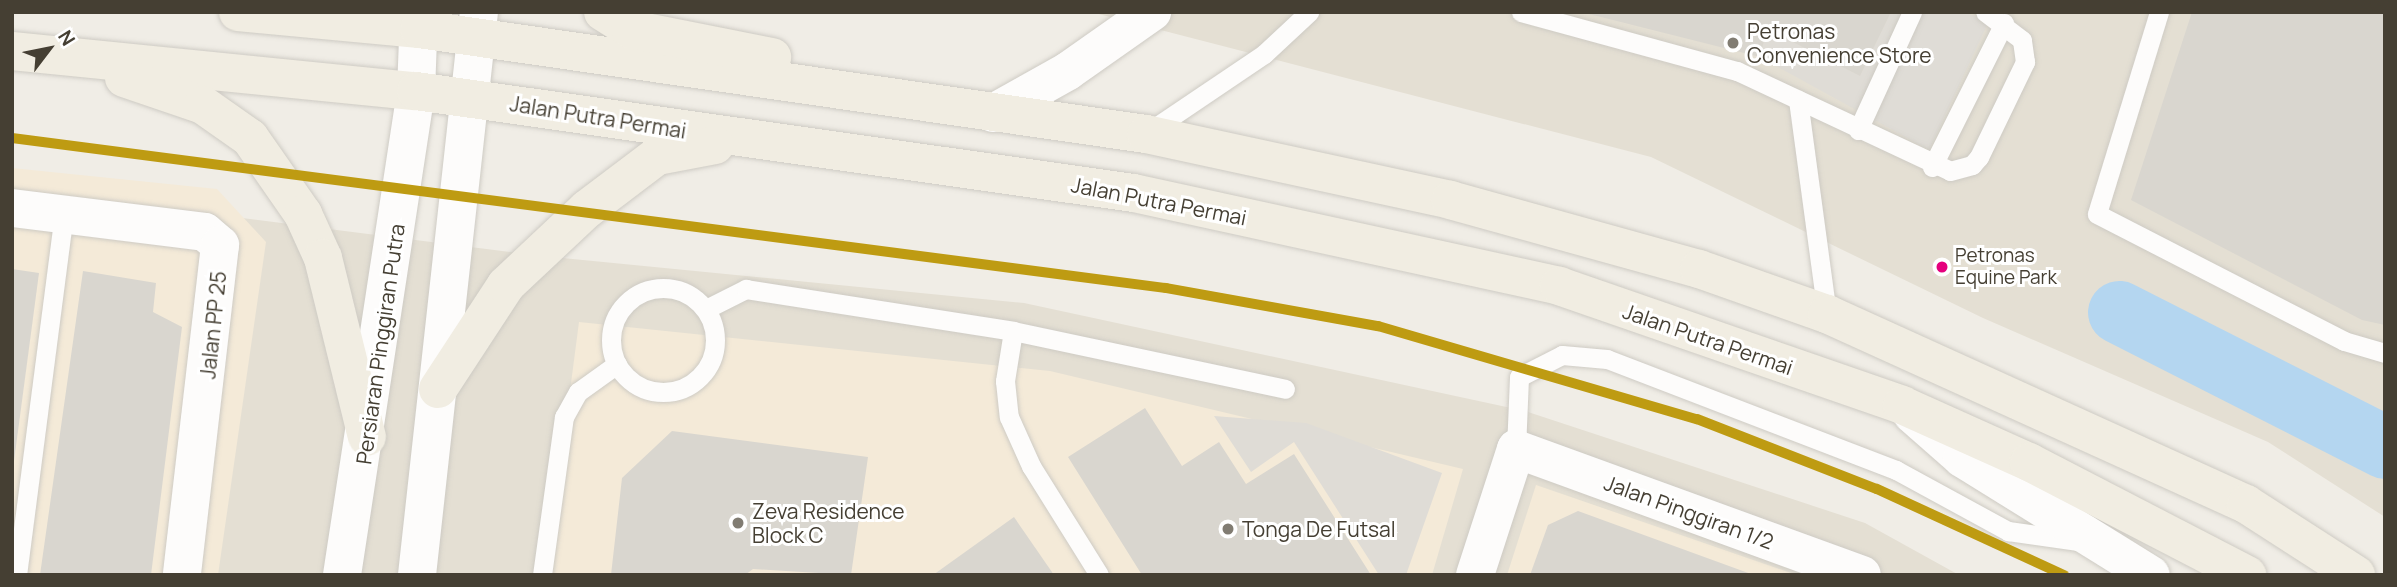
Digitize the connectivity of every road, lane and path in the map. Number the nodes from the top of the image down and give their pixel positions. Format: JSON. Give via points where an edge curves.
{"nodes":[{"id":1,"x":238,"y":12,"type":"edge"},
{"id":2,"x":603,"y":12,"type":"edge"},
{"id":3,"x":1152,"y":12,"type":"edge"},
{"id":4,"x":1309,"y":12,"type":"edge"},
{"id":5,"x":1521,"y":12,"type":"edge"},
{"id":6,"x":1912,"y":12,"type":"edge"},
{"id":7,"x":1986,"y":12,"type":"edge"},
{"id":8,"x":2160,"y":12,"type":"edge"},
{"id":9,"x":419,"y":21,"type":"edge"},
{"id":10,"x":2004,"y":23,"type":"junction"},
{"id":11,"x":478,"y":26,"type":"edge"},
{"id":12,"x":12,"y":51,"type":"edge"},
{"id":13,"x":61,"y":57,"type":"junction"},
{"id":14,"x":416,"y":91,"type":"junction"},
{"id":15,"x":472,"y":98,"type":"junction"},
{"id":16,"x":890,"y":98,"type":"junction"},
{"id":17,"x":1798,"y":100,"type":"junction"},
{"id":18,"x":993,"y":113,"type":"junction"},
{"id":19,"x":1858,"y":130,"type":"junction"},
{"id":20,"x":1146,"y":134,"type":"junction"},
{"id":21,"x":744,"y":139,"type":"junction"},
{"id":22,"x":1931,"y":167,"type":"junction"},
{"id":23,"x":12,"y":208,"type":"edge"},
{"id":24,"x":64,"y":215,"type":"junction"},
{"id":25,"x":706,"y":310,"type":"junction"},
{"id":26,"x":1827,"y":314,"type":"junction"},
{"id":27,"x":1013,"y":331,"type":"junction"},
{"id":28,"x":2385,"y":354,"type":"edge"},
{"id":29,"x":617,"y":364,"type":"junction"},
{"id":30,"x":439,"y":389,"type":"junction"},
{"id":31,"x":1285,"y":389,"type":"dead end"},
{"id":32,"x":1902,"y":405,"type":"junction"},
{"id":33,"x":367,"y":437,"type":"junction"},
{"id":34,"x":1517,"y":449,"type":"junction"},
{"id":35,"x":2093,"y":543,"type":"junction"},
{"id":36,"x":17,"y":575,"type":"edge"},
{"id":37,"x":182,"y":575,"type":"edge"},
{"id":38,"x":342,"y":575,"type":"edge"},
{"id":39,"x":417,"y":575,"type":"edge"},
{"id":40,"x":542,"y":575,"type":"edge"},
{"id":41,"x":1099,"y":575,"type":"edge"},
{"id":42,"x":1475,"y":575,"type":"edge"},
{"id":43,"x":1862,"y":575,"type":"edge"},
{"id":44,"x":2151,"y":575,"type":"edge"},
{"id":45,"x":2247,"y":575,"type":"edge"},
{"id":46,"x":2356,"y":575,"type":"edge"}],
"edges":[{"from":1,"to":9,"type":"main road"},
{"from":2,"to":16,"type":"main road","via":[[630,29],[837,69]]},
{"from":3,"to":18,"type":"street","via":[[1068,71]]},
{"from":4,"to":20,"type":"lane","via":[[1264,54]]},
{"from":5,"to":17,"type":"lane","via":[[1737,71]]},
{"from":6,"to":19,"type":"lane"},
{"from":7,"to":10,"type":"lane"},
{"from":8,"to":28,"type":"lane","via":[[2096,214],[2344,341]]},
{"from":9,"to":11,"type":"main road"},
{"from":9,"to":14,"type":"street","name":"Persiaran Pinggiran Putra"},
{"from":10,"to":22,"type":"lane"},
{"from":10,"to":22,"type":"lane","via":[[2022,40],[2025,62],[1979,157],[1962,170]]},
{"from":11,"to":15,"type":"street"},
{"from":11,"to":16,"type":"main road"},
{"from":12,"to":13,"type":"main road","name":"Jalan Putra Permai"},
{"from":13,"to":14,"type":"main road","name":"Jalan Putra Permai"},
{"from":13,"to":33,"type":"main road","via":[[203,104],[250,138],[303,214],[323,258]]},
{"from":14,"to":15,"type":"main road","name":"Jalan Putra Permai"},
{"from":14,"to":33,"type":"street","name":"Persiaran Pinggiran Putra"},
{"from":15,"to":21,"type":"main road","name":"Jalan Putra Permai"},
{"from":15,"to":30,"type":"street"},
{"from":16,"to":18,"type":"main road"},
{"from":17,"to":19,"type":"lane"},
{"from":17,"to":26,"type":"lane"},
{"from":18,"to":20,"type":"main road"},
{"from":19,"to":22,"type":"lane"},
{"from":20,"to":26,"type":"main road","via":[[1450,200],[1699,269]]},
{"from":21,"to":30,"type":"main road","via":[[657,156],[586,209],[506,285]]},
{"from":21,"to":32,"type":"main road","name":"Jalan Putra Permai","via":[[1134,193],[1559,286]]},
{"from":23,"to":24,"type":"street","name":"Jalan PP 25"},
{"from":24,"to":36,"type":"lane"},
{"from":24,"to":37,"type":"street","name":"Jalan PP 25","via":[[205,232],[220,245]]},
{"from":25,"to":27,"type":"lane","via":[[746,289]]},
{"from":25,"to":29,"type":"lane","via":[[678,290],[643,291],[618,314],[611,330]]},
{"from":25,"to":29,"type":"lane","via":[[716,342],[712,359],[691,385],[675,392],[650,390],[627,378]]},
{"from":26,"to":46,"type":"main road","via":[[2246,504]]},
{"from":27,"to":31,"type":"lane"},
{"from":27,"to":41,"type":"lane","via":[[1005,381],[1009,417],[1031,466]]},
{"from":29,"to":40,"type":"lane","via":[[578,392],[564,417]]},
{"from":30,"to":39,"type":"street"},
{"from":32,"to":35,"type":"street","via":[[1962,458]]},
{"from":32,"to":45,"type":"main road","name":"Jalan Putra Permai","via":[[2029,462]]},
{"from":33,"to":38,"type":"street","name":"Persiaran Pinggiran Putra"},
{"from":34,"to":35,"type":"lane","via":[[1519,377],[1562,355],[1607,359],[1896,470],[2008,531]]},
{"from":34,"to":42,"type":"street"},
{"from":34,"to":43,"type":"street","name":"Jalan Pinggiran 1/2"},
{"from":35,"to":44,"type":"street"}]}
